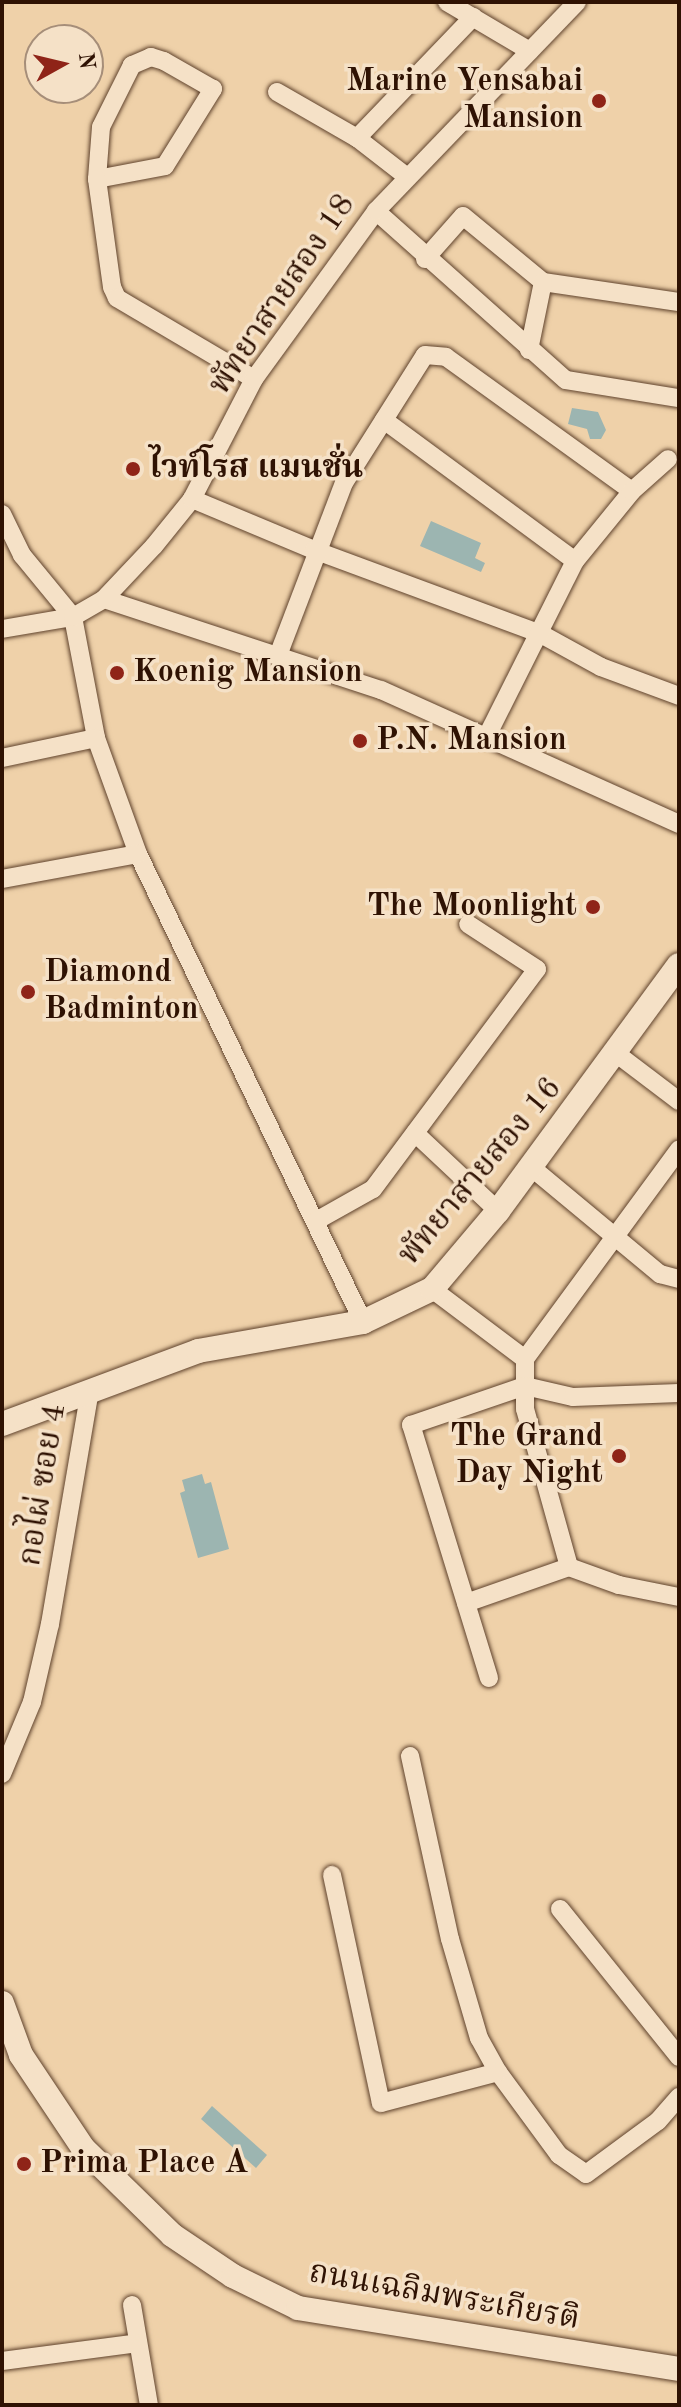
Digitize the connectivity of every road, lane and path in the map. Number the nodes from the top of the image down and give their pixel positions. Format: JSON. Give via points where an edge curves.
{"nodes":[{"id":1,"x":447,"y":2,"type":"edge"},
{"id":2,"x":577,"y":2,"type":"edge"},
{"id":3,"x":473,"y":17,"type":"junction"},
{"id":4,"x":530,"y":51,"type":"junction"},
{"id":5,"x":277,"y":92,"type":"dead end"},
{"id":6,"x":357,"y":138,"type":"junction"},
{"id":7,"x":406,"y":176,"type":"junction"},
{"id":8,"x":97,"y":179,"type":"junction"},
{"id":9,"x":376,"y":211,"type":"junction"},
{"id":10,"x":425,"y":259,"type":"junction"},
{"id":11,"x":543,"y":282,"type":"junction"},
{"id":12,"x":679,"y":302,"type":"edge"},
{"id":13,"x":529,"y":350,"type":"junction"},
{"id":14,"x":254,"y":379,"type":"junction"},
{"id":15,"x":679,"y":398,"type":"edge"},
{"id":16,"x":384,"y":420,"type":"junction"},
{"id":17,"x":668,"y":459,"type":"dead end"},
{"id":18,"x":632,"y":491,"type":"junction"},
{"id":19,"x":192,"y":499,"type":"junction"},
{"id":20,"x":2,"y":514,"type":"edge"},
{"id":21,"x":314,"y":550,"type":"junction"},
{"id":22,"x":575,"y":561,"type":"junction"},
{"id":23,"x":104,"y":599,"type":"junction"},
{"id":24,"x":73,"y":617,"type":"junction"},
{"id":25,"x":2,"y":629,"type":"edge"},
{"id":26,"x":541,"y":634,"type":"junction"},
{"id":27,"x":279,"y":653,"type":"junction"},
{"id":28,"x":679,"y":696,"type":"edge"},
{"id":29,"x":96,"y":738,"type":"junction"},
{"id":30,"x":486,"y":738,"type":"junction"},
{"id":31,"x":2,"y":758,"type":"edge"},
{"id":32,"x":679,"y":824,"type":"edge"},
{"id":33,"x":138,"y":854,"type":"junction"},
{"id":34,"x":2,"y":879,"type":"edge"},
{"id":35,"x":468,"y":924,"type":"dead end"},
{"id":36,"x":679,"y":965,"type":"edge"},
{"id":37,"x":617,"y":1054,"type":"junction"},
{"id":38,"x":679,"y":1101,"type":"edge"},
{"id":39,"x":415,"y":1133,"type":"junction"},
{"id":40,"x":679,"y":1149,"type":"edge"},
{"id":41,"x":531,"y":1167,"type":"junction"},
{"id":42,"x":498,"y":1211,"type":"junction"},
{"id":43,"x":316,"y":1221,"type":"junction"},
{"id":44,"x":615,"y":1239,"type":"junction"},
{"id":45,"x":679,"y":1279,"type":"edge"},
{"id":46,"x":432,"y":1289,"type":"junction"},
{"id":47,"x":363,"y":1322,"type":"junction"},
{"id":48,"x":525,"y":1359,"type":"junction"},
{"id":49,"x":525,"y":1386,"type":"junction"},
{"id":50,"x":90,"y":1389,"type":"junction"},
{"id":51,"x":679,"y":1393,"type":"edge"},
{"id":52,"x":2,"y":1424,"type":"edge"},
{"id":53,"x":569,"y":1567,"type":"junction"},
{"id":54,"x":679,"y":1597,"type":"edge"},
{"id":55,"x":466,"y":1603,"type":"junction"},
{"id":56,"x":489,"y":1678,"type":"dead end"},
{"id":57,"x":410,"y":1756,"type":"dead end"},
{"id":58,"x":2,"y":1774,"type":"edge"},
{"id":59,"x":332,"y":1875,"type":"dead end"},
{"id":60,"x":560,"y":1909,"type":"dead end"},
{"id":61,"x":2,"y":2003,"type":"edge"},
{"id":62,"x":679,"y":2057,"type":"edge"},
{"id":63,"x":498,"y":2072,"type":"junction"},
{"id":64,"x":679,"y":2097,"type":"edge"},
{"id":65,"x":132,"y":2305,"type":"dead end"},
{"id":66,"x":138,"y":2343,"type":"junction"},
{"id":67,"x":2,"y":2361,"type":"edge"},
{"id":68,"x":679,"y":2369,"type":"edge"},
{"id":69,"x":149,"y":2405,"type":"edge"}],
"edges":[{"from":1,"to":3,"type":"street"},
{"from":2,"to":4,"type":"street","name":"พัทยาสายสอง 18"},
{"from":3,"to":4,"type":"street"},
{"from":3,"to":6,"type":"street"},
{"from":4,"to":7,"type":"street","name":"พัทยาสายสอง 18"},
{"from":5,"to":6,"type":"street"},
{"from":6,"to":7,"type":"street"},
{"from":7,"to":9,"type":"street","name":"พัทยาสายสอง 18"},
{"from":8,"to":8,"type":"street","via":[[165,166],[213,89],[151,57],[132,65],[101,127]]},
{"from":8,"to":14,"type":"street","via":[[117,298]]},
{"from":9,"to":10,"type":"street"},
{"from":9,"to":14,"type":"street","name":"พัทยาสายสอง 18"},
{"from":10,"to":11,"type":"street","via":[[463,216]]},
{"from":10,"to":13,"type":"street"},
{"from":11,"to":12,"type":"street"},
{"from":11,"to":13,"type":"street"},
{"from":13,"to":15,"type":"street","via":[[566,380]]},
{"from":14,"to":19,"type":"street","name":"พัทยาสายสอง 18"},
{"from":16,"to":18,"type":"street","via":[[425,355],[440,354]]},
{"from":16,"to":21,"type":"street","via":[[344,483]]},
{"from":16,"to":22,"type":"street"},
{"from":17,"to":18,"type":"street"},
{"from":18,"to":22,"type":"street"},
{"from":19,"to":21,"type":"street"},
{"from":19,"to":23,"type":"street","name":"พัทยาสายสอง 18"},
{"from":20,"to":24,"type":"street","via":[[22,555]]},
{"from":21,"to":26,"type":"street"},
{"from":21,"to":27,"type":"street"},
{"from":22,"to":26,"type":"street"},
{"from":23,"to":24,"type":"street","name":"พัทยาสายสอง 18"},
{"from":23,"to":27,"type":"street"},
{"from":24,"to":25,"type":"street","name":"พัทยาสายสอง 18"},
{"from":24,"to":29,"type":"street"},
{"from":26,"to":28,"type":"street","via":[[601,667]]},
{"from":26,"to":30,"type":"street"},
{"from":27,"to":30,"type":"street","via":[[381,690]]},
{"from":29,"to":31,"type":"street"},
{"from":29,"to":33,"type":"street"},
{"from":30,"to":32,"type":"street"},
{"from":33,"to":34,"type":"street"},
{"from":33,"to":43,"type":"street"},
{"from":35,"to":39,"type":"street","via":[[537,969]]},
{"from":36,"to":37,"type":"street","name":"พัทยาสายสอง 16"},
{"from":37,"to":38,"type":"street"},
{"from":37,"to":41,"type":"street","name":"พัทยาสายสอง 16"},
{"from":39,"to":42,"type":"street"},
{"from":39,"to":43,"type":"street","via":[[363,1198]]},
{"from":40,"to":44,"type":"street"},
{"from":41,"to":42,"type":"street","name":"พัทยาสายสอง 16"},
{"from":41,"to":44,"type":"street"},
{"from":42,"to":46,"type":"street","name":"พัทยาสายสอง 16"},
{"from":43,"to":47,"type":"street"},
{"from":44,"to":45,"type":"street","via":[[660,1274]]},
{"from":44,"to":48,"type":"street"},
{"from":46,"to":47,"type":"street","name":"พัทยาสายสอง 16"},
{"from":46,"to":48,"type":"street"},
{"from":47,"to":50,"type":"street","name":"พัทยาสายสอง 16","via":[[198,1351]]},
{"from":48,"to":49,"type":"street"},
{"from":49,"to":51,"type":"street","via":[[573,1397]]},
{"from":49,"to":53,"type":"street","via":[[525,1409]]},
{"from":49,"to":55,"type":"street","via":[[411,1425]]},
{"from":50,"to":52,"type":"street","name":"พัทยาสายสอง 16"},
{"from":50,"to":58,"type":"street","name":"กอไผ่ ซอย 4","via":[[50,1624],[32,1702]]},
{"from":53,"to":54,"type":"street","via":[[619,1585]]},
{"from":53,"to":55,"type":"street"},
{"from":55,"to":56,"type":"street"},
{"from":57,"to":63,"type":"street","via":[[450,1939],[479,2038]]},
{"from":59,"to":63,"type":"street","via":[[381,2103]]},
{"from":60,"to":62,"type":"street"},
{"from":61,"to":68,"type":"street","name":"ถนนเฉลิมพระเกียรติ","via":[[21,2055],[83,2148],[172,2235],[233,2276],[298,2308]]},
{"from":63,"to":64,"type":"street","via":[[559,2155],[586,2174],[658,2121]]},
{"from":65,"to":66,"type":"street"},
{"from":66,"to":67,"type":"street"},
{"from":66,"to":69,"type":"street"}]}
